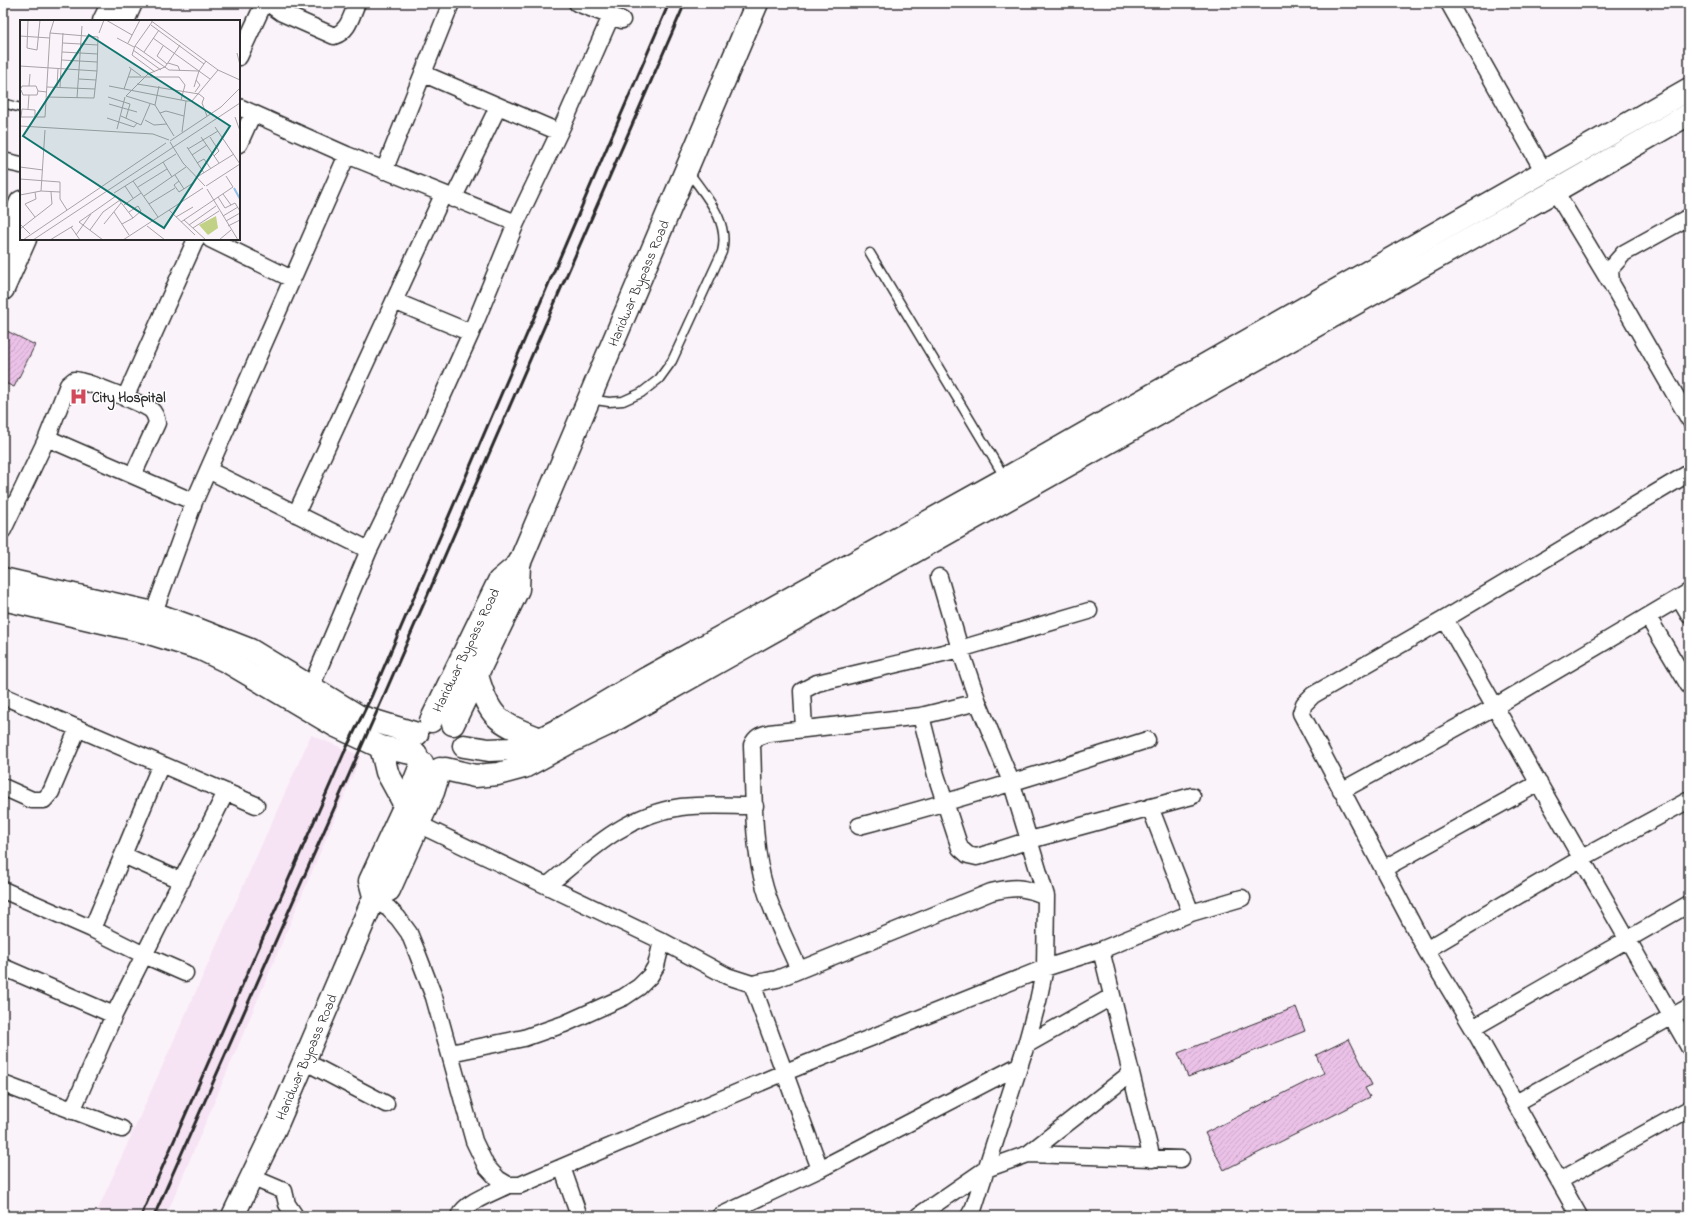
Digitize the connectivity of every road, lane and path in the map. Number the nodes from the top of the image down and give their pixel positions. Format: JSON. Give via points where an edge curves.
{"nodes":[{"id":1,"x":113,"y":3,"type":"edge"},
{"id":2,"x":131,"y":3,"type":"edge"},
{"id":3,"x":264,"y":3,"type":"edge"},
{"id":4,"x":268,"y":3,"type":"edge"},
{"id":5,"x":451,"y":3,"type":"edge"},
{"id":6,"x":577,"y":3,"type":"edge"},
{"id":7,"x":757,"y":3,"type":"edge"},
{"id":8,"x":1449,"y":3,"type":"edge"},
{"id":9,"x":353,"y":4,"type":"edge"},
{"id":10,"x":104,"y":20,"type":"edge"},
{"id":11,"x":123,"y":20,"type":"edge"},
{"id":12,"x":240,"y":55,"type":"edge"},
{"id":13,"x":424,"y":74,"type":"junction"},
{"id":14,"x":1689,"y":89,"type":"edge"},
{"id":15,"x":3,"y":103,"type":"edge"},
{"id":16,"x":498,"y":107,"type":"junction"},
{"id":17,"x":20,"y":108,"type":"edge"},
{"id":18,"x":246,"y":110,"type":"edge"},
{"id":19,"x":1689,"y":114,"type":"edge"},
{"id":20,"x":559,"y":132,"type":"junction"},
{"id":21,"x":240,"y":139,"type":"edge"},
{"id":22,"x":347,"y":156,"type":"junction"},
{"id":23,"x":3,"y":161,"type":"edge"},
{"id":24,"x":20,"y":165,"type":"edge"},
{"id":25,"x":687,"y":169,"type":"junction"},
{"id":26,"x":384,"y":171,"type":"junction"},
{"id":27,"x":1544,"y":172,"type":"junction"},
{"id":28,"x":1555,"y":191,"type":"junction"},
{"id":29,"x":448,"y":197,"type":"junction"},
{"id":30,"x":20,"y":204,"type":"edge"},
{"id":31,"x":1689,"y":217,"type":"edge"},
{"id":32,"x":516,"y":223,"type":"junction"},
{"id":33,"x":25,"y":240,"type":"edge"},
{"id":34,"x":196,"y":240,"type":"edge"},
{"id":35,"x":212,"y":240,"type":"edge"},
{"id":36,"x":3,"y":244,"type":"edge"},
{"id":37,"x":870,"y":253,"type":"dead end"},
{"id":38,"x":292,"y":279,"type":"junction"},
{"id":39,"x":1611,"y":283,"type":"junction"},
{"id":40,"x":3,"y":289,"type":"edge"},
{"id":41,"x":394,"y":301,"type":"junction"},
{"id":42,"x":470,"y":333,"type":"junction"},
{"id":43,"x":125,"y":398,"type":"junction"},
{"id":44,"x":589,"y":399,"type":"junction"},
{"id":45,"x":1689,"y":420,"type":"edge"},
{"id":46,"x":47,"y":438,"type":"junction"},
{"id":47,"x":208,"y":470,"type":"junction"},
{"id":48,"x":1689,"y":473,"type":"edge"},
{"id":49,"x":133,"y":476,"type":"junction"},
{"id":50,"x":1005,"y":479,"type":"junction"},
{"id":51,"x":194,"y":502,"type":"junction"},
{"id":52,"x":296,"y":514,"type":"junction"},
{"id":53,"x":3,"y":530,"type":"edge"},
{"id":54,"x":368,"y":550,"type":"junction"},
{"id":55,"x":518,"y":564,"type":"junction"},
{"id":56,"x":939,"y":577,"type":"dead end"},
{"id":57,"x":3,"y":579,"type":"edge"},
{"id":58,"x":1684,"y":595,"type":"edge"},
{"id":59,"x":3,"y":599,"type":"edge"},
{"id":60,"x":1089,"y":611,"type":"dead end"},
{"id":61,"x":1689,"y":615,"type":"edge"},
{"id":62,"x":1648,"y":617,"type":"junction"},
{"id":63,"x":1445,"y":619,"type":"junction"},
{"id":64,"x":150,"y":623,"type":"junction"},
{"id":65,"x":960,"y":649,"type":"junction"},
{"id":66,"x":478,"y":675,"type":"junction"},
{"id":67,"x":1689,"y":686,"type":"edge"},
{"id":68,"x":311,"y":687,"type":"junction"},
{"id":69,"x":3,"y":696,"type":"edge"},
{"id":70,"x":978,"y":702,"type":"junction"},
{"id":71,"x":1496,"y":706,"type":"junction"},
{"id":72,"x":921,"y":716,"type":"junction"},
{"id":73,"x":453,"y":724,"type":"junction"},
{"id":74,"x":78,"y":728,"type":"junction"},
{"id":75,"x":804,"y":729,"type":"junction"},
{"id":76,"x":540,"y":739,"type":"junction"},
{"id":77,"x":1147,"y":740,"type":"dead end"},
{"id":78,"x":464,"y":746,"type":"junction"},
{"id":79,"x":381,"y":747,"type":"junction"},
{"id":80,"x":429,"y":752,"type":"junction"},
{"id":81,"x":161,"y":764,"type":"junction"},
{"id":82,"x":475,"y":776,"type":"junction"},
{"id":83,"x":1539,"y":783,"type":"junction"},
{"id":84,"x":1012,"y":784,"type":"junction"},
{"id":85,"x":3,"y":787,"type":"edge"},
{"id":86,"x":1341,"y":791,"type":"junction"},
{"id":87,"x":226,"y":792,"type":"junction"},
{"id":88,"x":434,"y":792,"type":"junction"},
{"id":89,"x":1192,"y":796,"type":"dead end"},
{"id":90,"x":1689,"y":800,"type":"edge"},
{"id":91,"x":946,"y":804,"type":"junction"},
{"id":92,"x":256,"y":805,"type":"dead end"},
{"id":93,"x":405,"y":805,"type":"junction"},
{"id":94,"x":755,"y":806,"type":"junction"},
{"id":95,"x":1150,"y":807,"type":"junction"},
{"id":96,"x":418,"y":824,"type":"junction"},
{"id":97,"x":859,"y":826,"type":"dead end"},
{"id":98,"x":1030,"y":840,"type":"junction"},
{"id":99,"x":123,"y":855,"type":"junction"},
{"id":100,"x":1582,"y":858,"type":"junction"},
{"id":101,"x":1383,"y":869,"type":"junction"},
{"id":102,"x":182,"y":881,"type":"junction"},
{"id":103,"x":547,"y":886,"type":"junction"},
{"id":104,"x":3,"y":890,"type":"edge"},
{"id":105,"x":1046,"y":896,"type":"junction"},
{"id":106,"x":373,"y":898,"type":"junction"},
{"id":107,"x":1242,"y":898,"type":"dead end"},
{"id":108,"x":1689,"y":904,"type":"edge"},
{"id":109,"x":1191,"y":913,"type":"junction"},
{"id":110,"x":92,"y":929,"type":"junction"},
{"id":111,"x":1628,"y":939,"type":"junction"},
{"id":112,"x":662,"y":941,"type":"junction"},
{"id":113,"x":1101,"y":950,"type":"junction"},
{"id":114,"x":1426,"y":950,"type":"junction"},
{"id":115,"x":144,"y":955,"type":"junction"},
{"id":116,"x":3,"y":967,"type":"edge"},
{"id":117,"x":1045,"y":968,"type":"junction"},
{"id":118,"x":799,"y":970,"type":"junction"},
{"id":119,"x":185,"y":973,"type":"dead end"},
{"id":120,"x":752,"y":984,"type":"junction"},
{"id":121,"x":1111,"y":997,"type":"junction"},
{"id":122,"x":1689,"y":1007,"type":"edge"},
{"id":123,"x":114,"y":1015,"type":"junction"},
{"id":124,"x":1672,"y":1017,"type":"junction"},
{"id":125,"x":1473,"y":1028,"type":"junction"},
{"id":126,"x":1026,"y":1045,"type":"junction"},
{"id":127,"x":1689,"y":1047,"type":"edge"},
{"id":128,"x":450,"y":1053,"type":"junction"},
{"id":129,"x":304,"y":1061,"type":"junction"},
{"id":130,"x":1020,"y":1065,"type":"junction"},
{"id":131,"x":783,"y":1073,"type":"junction"},
{"id":132,"x":1131,"y":1073,"type":"junction"},
{"id":133,"x":3,"y":1084,"type":"edge"},
{"id":134,"x":1516,"y":1103,"type":"junction"},
{"id":135,"x":386,"y":1104,"type":"dead end"},
{"id":136,"x":1689,"y":1109,"type":"edge"},
{"id":137,"x":72,"y":1111,"type":"junction"},
{"id":138,"x":122,"y":1129,"type":"dead end"},
{"id":139,"x":1028,"y":1154,"type":"junction"},
{"id":140,"x":1152,"y":1159,"type":"junction"},
{"id":141,"x":1181,"y":1159,"type":"dead end"},
{"id":142,"x":562,"y":1167,"type":"junction"},
{"id":143,"x":820,"y":1169,"type":"junction"},
{"id":144,"x":986,"y":1170,"type":"junction"},
{"id":145,"x":251,"y":1178,"type":"junction"},
{"id":146,"x":1559,"y":1180,"type":"junction"},
{"id":147,"x":508,"y":1185,"type":"junction"},
{"id":148,"x":233,"y":1216,"type":"edge"},
{"id":149,"x":295,"y":1216,"type":"edge"},
{"id":150,"x":459,"y":1216,"type":"edge"},
{"id":151,"x":579,"y":1216,"type":"edge"},
{"id":152,"x":720,"y":1216,"type":"edge"},
{"id":153,"x":918,"y":1216,"type":"edge"},
{"id":154,"x":969,"y":1216,"type":"edge"},
{"id":155,"x":1579,"y":1216,"type":"edge"}],
"edges":[{"from":1,"to":10,"type":"main road"},
{"from":2,"to":11,"type":"main road"},
{"from":3,"to":12,"type":"street"},
{"from":4,"to":9,"type":"street","via":[[282,13],[334,36],[341,34],[346,28]]},
{"from":5,"to":13,"type":"street"},
{"from":6,"to":20,"type":"street","via":[[617,18]]},
{"from":7,"to":25,"type":"main road","name":"Haridwar Bypass Road"},
{"from":8,"to":27,"type":"street"},
{"from":13,"to":16,"type":"street"},
{"from":13,"to":26,"type":"street"},
{"from":14,"to":27,"type":"main road"},
{"from":15,"to":17,"type":"lane"},
{"from":16,"to":20,"type":"street"},
{"from":16,"to":29,"type":"street"},
{"from":18,"to":21,"type":"street"},
{"from":18,"to":22,"type":"street"},
{"from":19,"to":28,"type":"main road"},
{"from":20,"to":32,"type":"street"},
{"from":22,"to":26,"type":"street"},
{"from":22,"to":38,"type":"street"},
{"from":23,"to":24,"type":"street"},
{"from":25,"to":44,"type":"main road","name":"Haridwar Bypass Road"},
{"from":25,"to":44,"type":"lane","via":[[718,214],[725,241],[722,252],[672,361],[660,379],[641,393],[623,401]]},
{"from":26,"to":29,"type":"street"},
{"from":27,"to":50,"type":"main road"},
{"from":28,"to":39,"type":"street"},
{"from":28,"to":82,"type":"main road","via":[[606,725],[524,767],[498,774]]},
{"from":29,"to":32,"type":"street"},
{"from":29,"to":41,"type":"street"},
{"from":30,"to":36,"type":"main road"},
{"from":31,"to":39,"type":"street","via":[[1624,253],[1610,268]]},
{"from":32,"to":42,"type":"street"},
{"from":33,"to":40,"type":"main road"},
{"from":34,"to":43,"type":"street"},
{"from":35,"to":38,"type":"street"},
{"from":37,"to":50,"type":"lane"},
{"from":38,"to":47,"type":"street"},
{"from":39,"to":45,"type":"street"},
{"from":41,"to":42,"type":"street"},
{"from":41,"to":52,"type":"street"},
{"from":42,"to":54,"type":"street","via":[[428,428]]},
{"from":43,"to":46,"type":"street","via":[[74,380],[68,385]]},
{"from":43,"to":49,"type":"street","via":[[150,410],[155,415],[157,423]]},
{"from":44,"to":55,"type":"main road","name":"Haridwar Bypass Road"},
{"from":46,"to":49,"type":"street"},
{"from":46,"to":53,"type":"street"},
{"from":47,"to":51,"type":"street"},
{"from":47,"to":52,"type":"street"},
{"from":48,"to":63,"type":"street"},
{"from":49,"to":51,"type":"street"},
{"from":50,"to":76,"type":"main road"},
{"from":51,"to":64,"type":"street"},
{"from":52,"to":54,"type":"street"},
{"from":54,"to":68,"type":"street"},
{"from":55,"to":66,"type":"main road","name":"Haridwar Bypass Road","via":[[518,589]]},
{"from":55,"to":80,"type":"main road","name":"Haridwar Bypass Road","via":[[499,581]]},
{"from":56,"to":65,"type":"street"},
{"from":57,"to":64,"type":"main road"},
{"from":58,"to":61,"type":"street"},
{"from":58,"to":62,"type":"street"},
{"from":59,"to":64,"type":"main road"},
{"from":60,"to":65,"type":"street"},
{"from":62,"to":67,"type":"street"},
{"from":62,"to":71,"type":"street"},
{"from":63,"to":71,"type":"street"},
{"from":63,"to":86,"type":"street","via":[[1313,695],[1304,704],[1301,713],[1303,718]]},
{"from":64,"to":68,"type":"main road","via":[[250,650]]},
{"from":64,"to":79,"type":"main road","via":[[228,662],[336,726]]},
{"from":65,"to":70,"type":"street"},
{"from":65,"to":75,"type":"street","via":[[807,687],[802,691]]},
{"from":66,"to":73,"type":"main road","name":"Haridwar Bypass Road"},
{"from":66,"to":76,"type":"main road","via":[[484,700],[497,719]]},
{"from":68,"to":80,"type":"main road","via":[[358,716]]},
{"from":69,"to":74,"type":"street"},
{"from":70,"to":72,"type":"street"},
{"from":70,"to":84,"type":"street"},
{"from":71,"to":83,"type":"street"},
{"from":71,"to":86,"type":"street"},
{"from":72,"to":75,"type":"street"},
{"from":72,"to":91,"type":"street"},
{"from":73,"to":78,"type":"main road","via":[[461,734]]},
{"from":73,"to":80,"type":"main road","via":[[440,720]]},
{"from":74,"to":81,"type":"street"},
{"from":74,"to":85,"type":"street","via":[[51,792],[44,800],[32,800]]},
{"from":75,"to":94,"type":"street","via":[[769,733],[755,740],[752,745]]},
{"from":76,"to":78,"type":"main road","via":[[511,749],[489,750]]},
{"from":77,"to":84,"type":"street"},
{"from":78,"to":80,"type":"main road","via":[[456,763]]},
{"from":79,"to":80,"type":"main road"},
{"from":79,"to":93,"type":"main road","via":[[387,772]]},
{"from":80,"to":82,"type":"main road"},
{"from":80,"to":88,"type":"main road","name":"Haridwar Bypass Road"},
{"from":80,"to":93,"type":"main road","name":"Haridwar Bypass Road"},
{"from":81,"to":87,"type":"street"},
{"from":81,"to":99,"type":"street"},
{"from":82,"to":88,"type":"main road"},
{"from":83,"to":100,"type":"street"},
{"from":83,"to":101,"type":"street"},
{"from":84,"to":91,"type":"street"},
{"from":84,"to":98,"type":"street"},
{"from":86,"to":101,"type":"street"},
{"from":87,"to":92,"type":"street"},
{"from":87,"to":102,"type":"street"},
{"from":88,"to":96,"type":"main road","name":"Haridwar Bypass Road"},
{"from":89,"to":95,"type":"street"},
{"from":90,"to":100,"type":"street"},
{"from":91,"to":97,"type":"street"},
{"from":91,"to":98,"type":"street","via":[[960,848],[968,855],[977,856]]},
{"from":93,"to":106,"type":"main road","name":"Haridwar Bypass Road","via":[[370,881]]},
{"from":94,"to":103,"type":"street","via":[[682,807],[629,822]]},
{"from":94,"to":118,"type":"street","via":[[758,850],[765,888]]},
{"from":95,"to":98,"type":"street"},
{"from":95,"to":109,"type":"street"},
{"from":96,"to":103,"type":"street"},
{"from":96,"to":106,"type":"main road","name":"Haridwar Bypass Road","via":[[389,890]]},
{"from":98,"to":105,"type":"street"},
{"from":99,"to":102,"type":"street"},
{"from":99,"to":110,"type":"street"},
{"from":100,"to":111,"type":"street"},
{"from":100,"to":114,"type":"street"},
{"from":101,"to":114,"type":"street"},
{"from":102,"to":115,"type":"street"},
{"from":103,"to":112,"type":"street"},
{"from":104,"to":110,"type":"street"},
{"from":105,"to":117,"type":"street"},
{"from":105,"to":118,"type":"street","via":[[1028,889],[1011,887],[991,892]]},
{"from":106,"to":128,"type":"street","via":[[388,908],[409,933],[434,997]]},
{"from":106,"to":129,"type":"main road","name":"Haridwar Bypass Road"},
{"from":107,"to":109,"type":"street"},
{"from":108,"to":111,"type":"street"},
{"from":109,"to":113,"type":"street"},
{"from":110,"to":115,"type":"street"},
{"from":111,"to":124,"type":"street"},
{"from":111,"to":125,"type":"street"},
{"from":112,"to":120,"type":"street","via":[[727,976]]},
{"from":112,"to":128,"type":"street","via":[[656,966],[650,976],[624,997],[564,1024],[524,1038]]},
{"from":113,"to":117,"type":"street"},
{"from":113,"to":121,"type":"street"},
{"from":114,"to":125,"type":"street"},
{"from":115,"to":119,"type":"street"},
{"from":115,"to":123,"type":"street"},
{"from":116,"to":123,"type":"street"},
{"from":117,"to":126,"type":"street"},
{"from":117,"to":131,"type":"street"},
{"from":118,"to":120,"type":"street","via":[[777,979]]},
{"from":120,"to":131,"type":"street"},
{"from":121,"to":126,"type":"street"},
{"from":121,"to":132,"type":"street"},
{"from":122,"to":124,"type":"street"},
{"from":123,"to":137,"type":"street"},
{"from":124,"to":127,"type":"street"},
{"from":124,"to":134,"type":"street"},
{"from":125,"to":134,"type":"street"},
{"from":126,"to":130,"type":"street"},
{"from":128,"to":147,"type":"street","via":[[474,1141],[486,1166]]},
{"from":129,"to":135,"type":"street"},
{"from":129,"to":145,"type":"main road","name":"Haridwar Bypass Road"},
{"from":130,"to":143,"type":"street"},
{"from":130,"to":144,"type":"street"},
{"from":131,"to":142,"type":"street"},
{"from":131,"to":143,"type":"street"},
{"from":132,"to":139,"type":"street"},
{"from":132,"to":140,"type":"street"},
{"from":133,"to":137,"type":"street"},
{"from":134,"to":146,"type":"street"},
{"from":136,"to":146,"type":"street"},
{"from":137,"to":138,"type":"street"},
{"from":139,"to":140,"type":"street"},
{"from":139,"to":144,"type":"street"},
{"from":140,"to":141,"type":"street"},
{"from":142,"to":147,"type":"street","via":[[520,1185]]},
{"from":142,"to":151,"type":"street"},
{"from":143,"to":152,"type":"street"},
{"from":144,"to":153,"type":"street"},
{"from":144,"to":154,"type":"street"},
{"from":145,"to":148,"type":"main road","name":"Haridwar Bypass Road"},
{"from":145,"to":149,"type":"street","via":[[284,1191],[287,1204]]},
{"from":146,"to":155,"type":"street"},
{"from":147,"to":150,"type":"street","via":[[476,1202]]}]}
